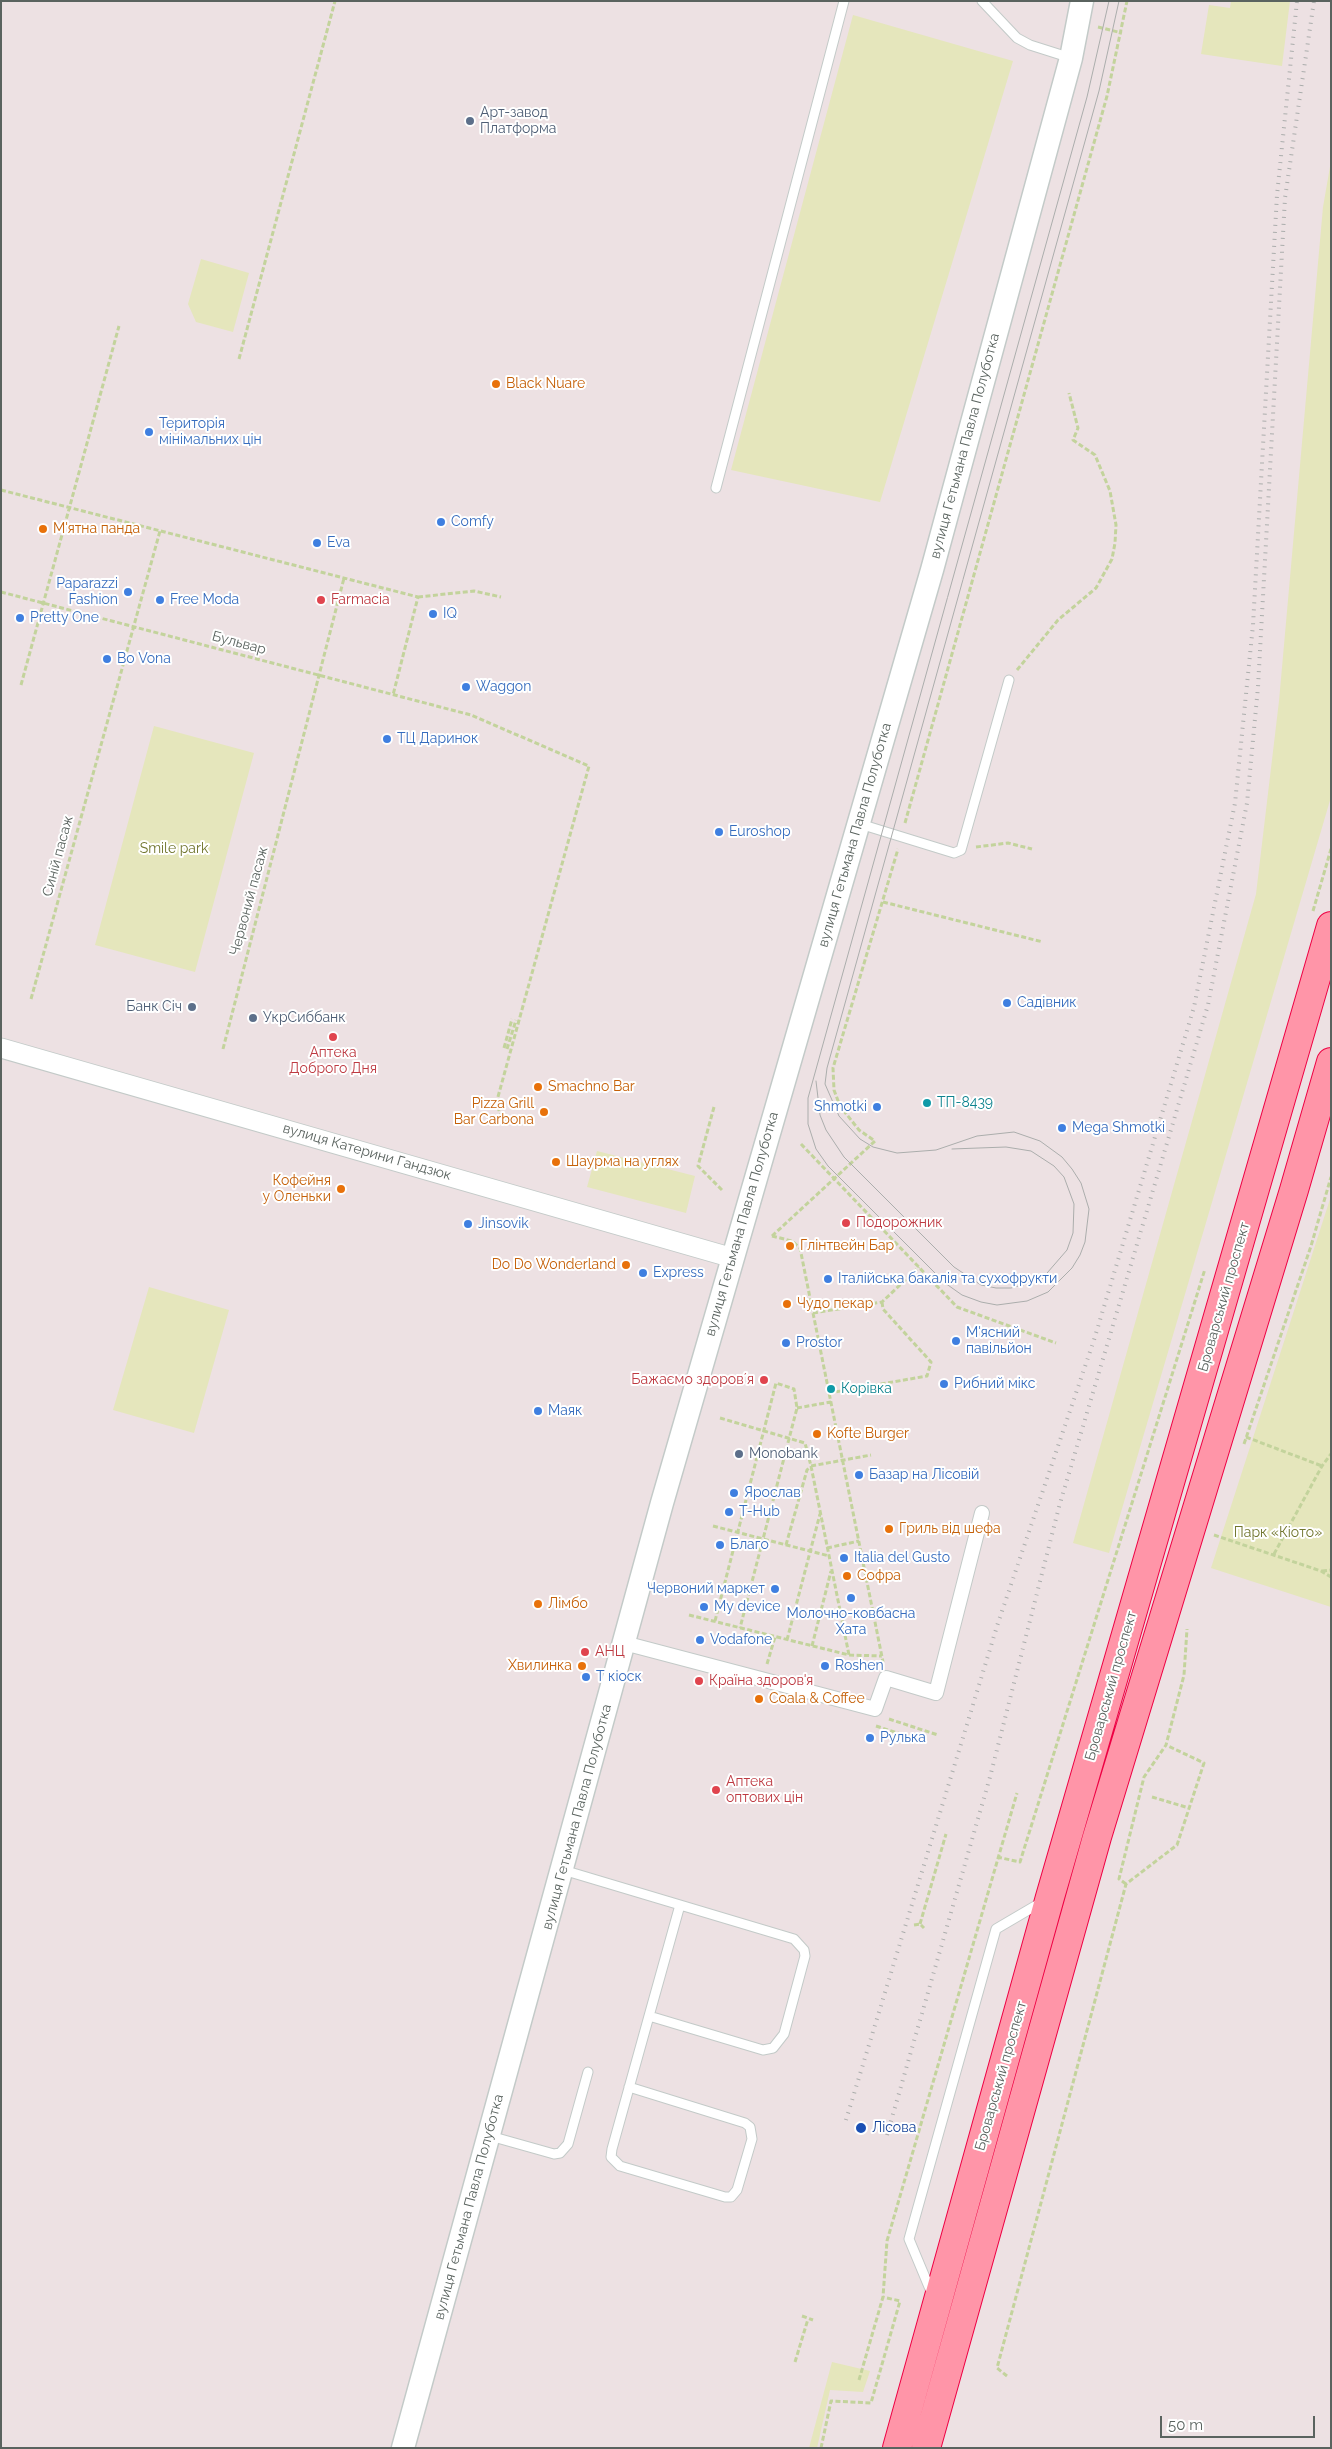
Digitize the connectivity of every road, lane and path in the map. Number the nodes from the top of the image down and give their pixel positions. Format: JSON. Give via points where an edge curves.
{"nodes":[{"id":1,"x":335,"y":1,"type":"edge"},
{"id":2,"x":844,"y":1,"type":"edge"},
{"id":3,"x":982,"y":1,"type":"edge"},
{"id":4,"x":1082,"y":1,"type":"edge"},
{"id":5,"x":1127,"y":1,"type":"edge"},
{"id":6,"x":991,"y":6,"type":"edge"},
{"id":7,"x":1071,"y":58,"type":"junction"},
{"id":8,"x":119,"y":326,"type":"dead end"},
{"id":9,"x":239,"y":359,"type":"dead end"},
{"id":10,"x":1068,"y":394,"type":"dead end"},
{"id":11,"x":716,"y":488,"type":"dead end"},
{"id":12,"x":1,"y":490,"type":"edge"},
{"id":13,"x":69,"y":507,"type":"junction"},
{"id":14,"x":160,"y":531,"type":"junction"},
{"id":15,"x":344,"y":578,"type":"junction"},
{"id":16,"x":1,"y":592,"type":"edge"},
{"id":17,"x":418,"y":597,"type":"junction"},
{"id":18,"x":501,"y":597,"type":"dead end"},
{"id":19,"x":43,"y":603,"type":"junction"},
{"id":20,"x":134,"y":627,"type":"junction"},
{"id":21,"x":319,"y":675,"type":"junction"},
{"id":22,"x":1009,"y":680,"type":"joint"},
{"id":23,"x":21,"y":685,"type":"dead end"},
{"id":24,"x":393,"y":694,"type":"junction"},
{"id":25,"x":859,"y":824,"type":"junction"},
{"id":26,"x":901,"y":836,"type":"junction"},
{"id":27,"x":963,"y":848,"type":"junction"},
{"id":28,"x":1331,"y":848,"type":"edge"},
{"id":29,"x":1032,"y":849,"type":"dead end"},
{"id":30,"x":883,"y":902,"type":"junction"},
{"id":31,"x":1321,"y":920,"type":"edge"},
{"id":32,"x":1043,"y":942,"type":"dead end"},
{"id":33,"x":31,"y":998,"type":"dead end"},
{"id":34,"x":514,"y":1019,"type":"dead end"},
{"id":35,"x":1,"y":1048,"type":"edge"},
{"id":36,"x":223,"y":1049,"type":"dead end"},
{"id":37,"x":506,"y":1049,"type":"dead end"},
{"id":38,"x":1331,"y":1062,"type":"edge"},
{"id":39,"x":714,"y":1107,"type":"dead end"},
{"id":40,"x":506,"y":1125,"type":"dead end"},
{"id":41,"x":801,"y":1144,"type":"dead end"},
{"id":42,"x":1331,"y":1177,"type":"edge"},
{"id":43,"x":834,"y":1179,"type":"junction"},
{"id":44,"x":722,"y":1190,"type":"dead end"},
{"id":45,"x":733,"y":1258,"type":"junction"},
{"id":46,"x":1206,"y":1264,"type":"dead end"},
{"id":47,"x":919,"y":1268,"type":"junction"},
{"id":48,"x":882,"y":1302,"type":"junction"},
{"id":49,"x":813,"y":1313,"type":"junction"},
{"id":50,"x":1056,"y":1343,"type":"dead end"},
{"id":51,"x":829,"y":1393,"type":"junction"},
{"id":52,"x":831,"y":1402,"type":"junction"},
{"id":53,"x":797,"y":1408,"type":"junction"},
{"id":54,"x":720,"y":1418,"type":"dead end"},
{"id":55,"x":764,"y":1431,"type":"junction"},
{"id":56,"x":1246,"y":1437,"type":"junction"},
{"id":57,"x":790,"y":1438,"type":"junction"},
{"id":58,"x":1243,"y":1446,"type":"dead end"},
{"id":59,"x":1331,"y":1454,"type":"edge"},
{"id":60,"x":871,"y":1455,"type":"dead end"},
{"id":61,"x":843,"y":1460,"type":"junction"},
{"id":62,"x":811,"y":1466,"type":"junction"},
{"id":63,"x":1322,"y":1466,"type":"junction"},
{"id":64,"x":982,"y":1513,"type":"dead end"},
{"id":65,"x":820,"y":1514,"type":"junction"},
{"id":66,"x":713,"y":1526,"type":"dead end"},
{"id":67,"x":1217,"y":1526,"type":"dead end"},
{"id":68,"x":738,"y":1533,"type":"junction"},
{"id":69,"x":1214,"y":1535,"type":"junction"},
{"id":70,"x":764,"y":1540,"type":"junction"},
{"id":71,"x":859,"y":1541,"type":"junction"},
{"id":72,"x":1211,"y":1544,"type":"dead end"},
{"id":73,"x":786,"y":1545,"type":"junction"},
{"id":74,"x":828,"y":1548,"type":"junction"},
{"id":75,"x":810,"y":1552,"type":"junction"},
{"id":76,"x":1274,"y":1554,"type":"junction"},
{"id":77,"x":829,"y":1556,"type":"junction"},
{"id":78,"x":832,"y":1570,"type":"junction"},
{"id":79,"x":1331,"y":1570,"type":"edge"},
{"id":80,"x":1321,"y":1571,"type":"junction"},
{"id":81,"x":1331,"y":1577,"type":"edge"},
{"id":82,"x":689,"y":1615,"type":"dead end"},
{"id":83,"x":715,"y":1622,"type":"junction"},
{"id":84,"x":1187,"y":1627,"type":"dead end"},
{"id":85,"x":740,"y":1628,"type":"junction"},
{"id":86,"x":775,"y":1636,"type":"junction"},
{"id":87,"x":787,"y":1640,"type":"junction"},
{"id":88,"x":624,"y":1643,"type":"junction"},
{"id":89,"x":812,"y":1646,"type":"junction"},
{"id":90,"x":849,"y":1655,"type":"junction"},
{"id":91,"x":767,"y":1665,"type":"dead end"},
{"id":92,"x":875,"y":1709,"type":"junction"},
{"id":93,"x":894,"y":1722,"type":"dead end"},
{"id":94,"x":938,"y":1735,"type":"dead end"},
{"id":95,"x":910,"y":1737,"type":"dead end"},
{"id":96,"x":1166,"y":1745,"type":"junction"},
{"id":97,"x":1017,"y":1793,"type":"dead end"},
{"id":98,"x":1152,"y":1797,"type":"dead end"},
{"id":99,"x":1190,"y":1808,"type":"junction"},
{"id":100,"x":946,"y":1834,"type":"dead end"},
{"id":101,"x":997,"y":1857,"type":"junction"},
{"id":102,"x":562,"y":1870,"type":"junction"},
{"id":103,"x":1126,"y":1884,"type":"junction"},
{"id":104,"x":1050,"y":1897,"type":"junction"},
{"id":105,"x":680,"y":1905,"type":"junction"},
{"id":106,"x":920,"y":1924,"type":"junction"},
{"id":107,"x":914,"y":1925,"type":"dead end"},
{"id":108,"x":924,"y":1928,"type":"dead end"},
{"id":109,"x":649,"y":2016,"type":"junction"},
{"id":110,"x":588,"y":2072,"type":"dead end"},
{"id":111,"x":629,"y":2088,"type":"junction"},
{"id":112,"x":489,"y":2136,"type":"junction"},
{"id":113,"x":882,"y":2297,"type":"junction"},
{"id":114,"x":937,"y":2307,"type":"junction"},
{"id":115,"x":802,"y":2316,"type":"dead end"},
{"id":116,"x":808,"y":2319,"type":"junction"},
{"id":117,"x":813,"y":2320,"type":"dead end"},
{"id":118,"x":795,"y":2362,"type":"dead end"},
{"id":119,"x":1007,"y":2376,"type":"dead end"},
{"id":120,"x":859,"y":2380,"type":"dead end"},
{"id":121,"x":403,"y":2448,"type":"edge"},
{"id":122,"x":821,"y":2448,"type":"edge"},
{"id":123,"x":897,"y":2448,"type":"edge"},
{"id":124,"x":926,"y":2448,"type":"edge"}],
"edges":[{"from":1,"to":9,"type":"path"},
{"from":2,"to":11,"type":"lane"},
{"from":3,"to":6,"type":"lane"},
{"from":4,"to":7,"type":"street","name":"вулиця Гетьмана Павла Полуботка"},
{"from":5,"to":26,"type":"path","via":[[1107,96]]},
{"from":6,"to":7,"type":"lane","via":[[1017,38]]},
{"from":7,"to":25,"type":"street","name":"вулиця Гетьмана Павла Полуботка","via":[[932,570]]},
{"from":8,"to":13,"type":"path"},
{"from":10,"to":22,"type":"path","via":[[1078,428],[1074,440],[1095,456],[1110,491],[1116,525],[1112,559],[1096,588],[1058,620]]},
{"from":12,"to":13,"type":"path"},
{"from":13,"to":14,"type":"path"},
{"from":13,"to":19,"type":"path"},
{"from":14,"to":15,"type":"path"},
{"from":14,"to":20,"type":"path","name":"Синій пасаж"},
{"from":15,"to":17,"type":"path"},
{"from":15,"to":21,"type":"path","name":"Червоний пасаж"},
{"from":16,"to":19,"type":"path","name":"Бульвар"},
{"from":17,"to":18,"type":"path","via":[[474,590]]},
{"from":17,"to":24,"type":"path"},
{"from":19,"to":20,"type":"path","name":"Бульвар"},
{"from":19,"to":23,"type":"path"},
{"from":20,"to":21,"type":"path","name":"Бульвар"},
{"from":20,"to":33,"type":"path","name":"Синій пасаж"},
{"from":21,"to":24,"type":"path","name":"Бульвар"},
{"from":21,"to":36,"type":"path","name":"Червоний пасаж"},
{"from":22,"to":27,"type":"lane"},
{"from":24,"to":40,"type":"path","name":"Бульвар","via":[[471,715],[589,766],[496,1104]]},
{"from":25,"to":26,"type":"lane"},
{"from":25,"to":45,"type":"street","name":"вулиця Гетьмана Павла Полуботка"},
{"from":26,"to":27,"type":"lane","via":[[954,853]]},
{"from":26,"to":30,"type":"path"},
{"from":27,"to":29,"type":"path","via":[[1008,843]]},
{"from":28,"to":31,"type":"path"},
{"from":30,"to":32,"type":"path"},
{"from":30,"to":43,"type":"path","via":[[833,1068],[834,1090],[840,1106],[859,1130],[874,1141]]},
{"from":31,"to":104,"type":"highway","name":"Броварський проспект"},
{"from":34,"to":37,"type":"path"},
{"from":35,"to":45,"type":"street","name":"вулиця Катерини Гандзюк"},
{"from":38,"to":124,"type":"highway","name":"Броварський проспект","via":[[1097,1837]]},
{"from":39,"to":44,"type":"path","via":[[698,1166]]},
{"from":41,"to":43,"type":"path"},
{"from":42,"to":56,"type":"path"},
{"from":43,"to":47,"type":"path"},
{"from":43,"to":49,"type":"path","via":[[772,1236],[792,1241],[800,1248]]},
{"from":45,"to":88,"type":"street","name":"вулиця Гетьмана Павла Полуботка"},
{"from":46,"to":101,"type":"path","via":[[1020,1862]]},
{"from":47,"to":48,"type":"path"},
{"from":47,"to":50,"type":"path","via":[[957,1307]]},
{"from":48,"to":49,"type":"path"},
{"from":48,"to":51,"type":"path","via":[[883,1309],[931,1362],[927,1376]]},
{"from":49,"to":51,"type":"path"},
{"from":51,"to":52,"type":"path"},
{"from":52,"to":53,"type":"path"},
{"from":52,"to":61,"type":"path"},
{"from":53,"to":55,"type":"path","via":[[794,1389],[776,1383]]},
{"from":53,"to":57,"type":"path"},
{"from":54,"to":55,"type":"path"},
{"from":55,"to":57,"type":"path"},
{"from":55,"to":68,"type":"path"},
{"from":56,"to":58,"type":"path"},
{"from":56,"to":63,"type":"path"},
{"from":57,"to":62,"type":"path","via":[[805,1443]]},
{"from":57,"to":70,"type":"path"},
{"from":59,"to":63,"type":"path"},
{"from":60,"to":61,"type":"path"},
{"from":61,"to":62,"type":"path"},
{"from":61,"to":71,"type":"path"},
{"from":62,"to":65,"type":"path"},
{"from":62,"to":73,"type":"path","via":[[807,1470]]},
{"from":63,"to":76,"type":"path"},
{"from":64,"to":92,"type":"street","via":[[936,1693],[886,1678]]},
{"from":65,"to":74,"type":"path"},
{"from":65,"to":75,"type":"path"},
{"from":66,"to":68,"type":"path"},
{"from":67,"to":69,"type":"path"},
{"from":68,"to":70,"type":"path"},
{"from":68,"to":83,"type":"path"},
{"from":69,"to":72,"type":"path"},
{"from":69,"to":76,"type":"path"},
{"from":70,"to":73,"type":"path"},
{"from":70,"to":85,"type":"path"},
{"from":71,"to":74,"type":"path"},
{"from":71,"to":90,"type":"path","via":[[882,1656]]},
{"from":73,"to":75,"type":"path"},
{"from":74,"to":77,"type":"path"},
{"from":75,"to":77,"type":"path"},
{"from":75,"to":87,"type":"path"},
{"from":76,"to":80,"type":"path"},
{"from":77,"to":78,"type":"path"},
{"from":78,"to":89,"type":"path"},
{"from":78,"to":90,"type":"path"},
{"from":79,"to":80,"type":"path"},
{"from":80,"to":81,"type":"path"},
{"from":82,"to":83,"type":"path"},
{"from":83,"to":85,"type":"path"},
{"from":84,"to":96,"type":"path","via":[[1184,1675]]},
{"from":85,"to":86,"type":"path"},
{"from":86,"to":87,"type":"path"},
{"from":86,"to":91,"type":"path"},
{"from":87,"to":89,"type":"path"},
{"from":88,"to":92,"type":"street"},
{"from":88,"to":102,"type":"street","name":"вулиця Гетьмана Павла Полуботка"},
{"from":89,"to":90,"type":"path"},
{"from":92,"to":95,"type":"path","via":[[870,1724]]},
{"from":93,"to":94,"type":"path"},
{"from":96,"to":99,"type":"path","via":[[1204,1763]]},
{"from":96,"to":103,"type":"path","via":[[1144,1777],[1118,1879]]},
{"from":97,"to":101,"type":"path"},
{"from":98,"to":99,"type":"path"},
{"from":99,"to":103,"type":"path","via":[[1177,1845]]},
{"from":100,"to":106,"type":"path"},
{"from":101,"to":113,"type":"path","via":[[887,2241]]},
{"from":102,"to":105,"type":"lane"},
{"from":102,"to":112,"type":"street","name":"вулиця Гетьмана Павла Полуботка"},
{"from":103,"to":119,"type":"path","via":[[997,2368]]},
{"from":104,"to":114,"type":"highway","name":"Броварський проспект"},
{"from":104,"to":114,"type":"lane","via":[[996,1929],[912,2230],[910,2239]]},
{"from":105,"to":109,"type":"lane"},
{"from":105,"to":109,"type":"lane","via":[[794,1939],[801,1944],[805,1956],[784,2034],[773,2048],[763,2050]]},
{"from":106,"to":107,"type":"path"},
{"from":106,"to":108,"type":"path"},
{"from":109,"to":111,"type":"lane"},
{"from":110,"to":112,"type":"lane","via":[[568,2144],[560,2153]]},
{"from":111,"to":111,"type":"lane","via":[[746,2123],[750,2127],[752,2139],[734,2194],[725,2197],[615,2162],[611,2157],[612,2148]]},
{"from":112,"to":121,"type":"street","name":"вулиця Гетьмана Павла Полуботка"},
{"from":113,"to":120,"type":"path"},
{"from":113,"to":122,"type":"path","via":[[900,2301],[871,2404],[831,2401]]},
{"from":114,"to":123,"type":"highway","name":"Броварський проспект"},
{"from":115,"to":116,"type":"path"},
{"from":116,"to":117,"type":"path"},
{"from":116,"to":118,"type":"path"}]}
